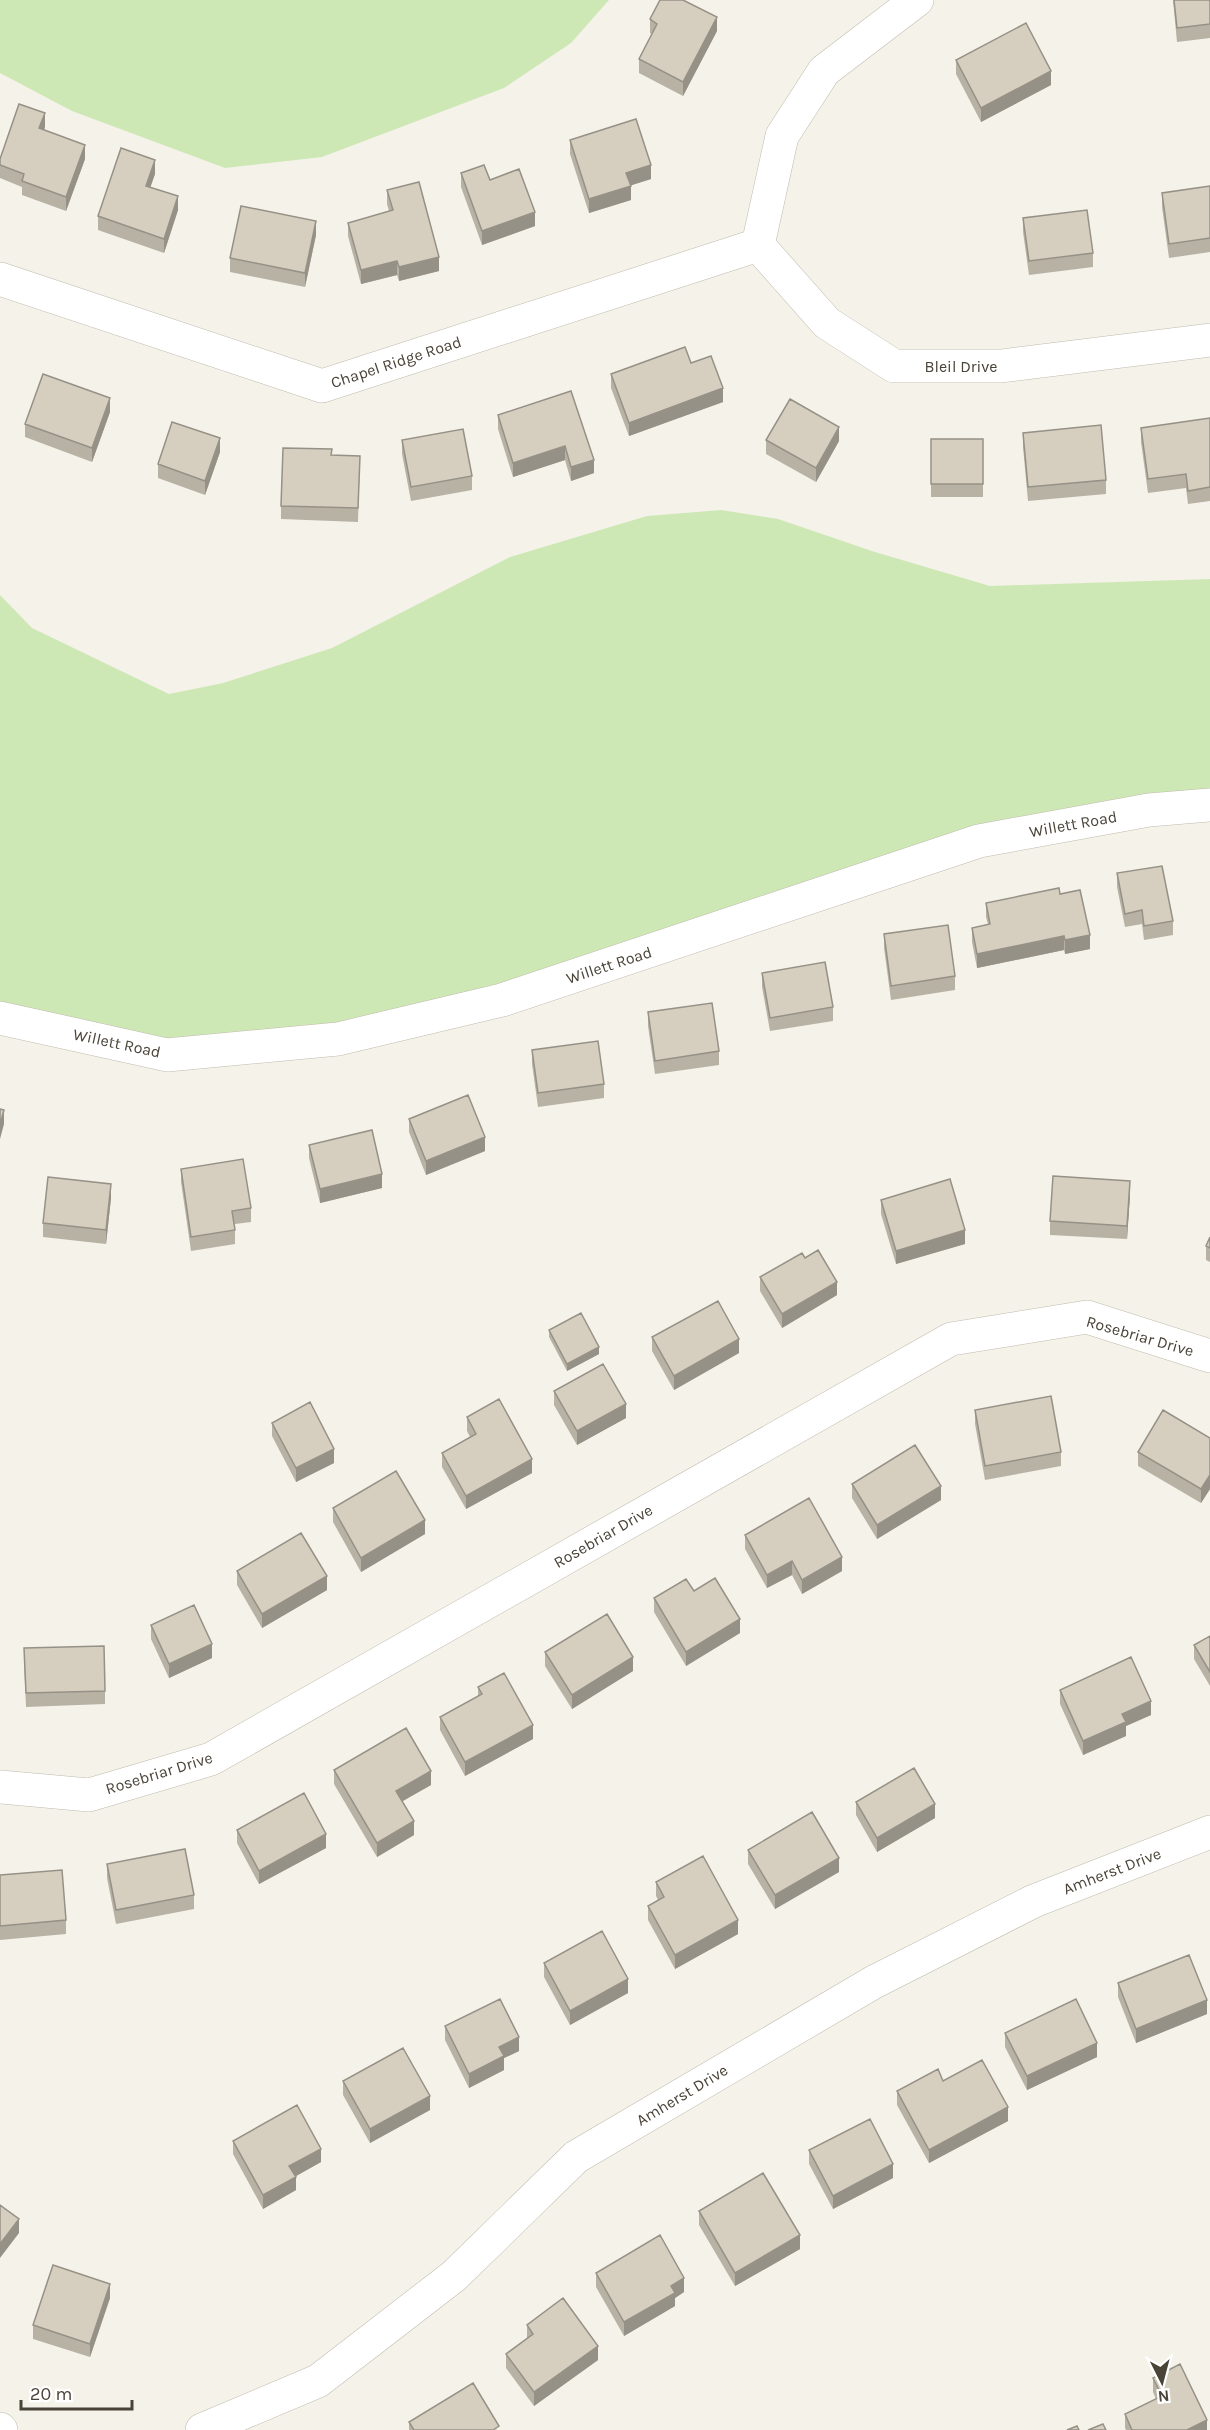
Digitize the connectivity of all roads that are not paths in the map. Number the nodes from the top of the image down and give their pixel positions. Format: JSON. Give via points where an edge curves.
{"nodes":[{"id":1,"x":917,"y":0,"type":"edge"},
{"id":2,"x":758,"y":245,"type":"junction"},
{"id":3,"x":0,"y":279,"type":"edge"},
{"id":4,"x":1210,"y":340,"type":"edge"},
{"id":5,"x":1210,"y":805,"type":"edge"},
{"id":6,"x":0,"y":1018,"type":"edge"},
{"id":7,"x":1210,"y":1356,"type":"edge"},
{"id":8,"x":0,"y":1788,"type":"edge"},
{"id":9,"x":1210,"y":1832,"type":"edge"},
{"id":10,"x":202,"y":2430,"type":"edge"}],
"edges":[{"from":1,"to":2,"type":"street","via":[[824,71],[782,136]]},
{"from":2,"to":3,"type":"street","name":"Chapel Ridge Road","via":[[322,386]]},
{"from":2,"to":4,"type":"street","name":"Bleil Drive","via":[[827,323],[894,366],[1001,366]]},
{"from":5,"to":6,"type":"street","name":"Willett Road","via":[[1149,810],[979,841],[502,1000],[339,1039],[167,1055]]},
{"from":7,"to":8,"type":"street","name":"Rosebriar Drive","via":[[1087,1317],[951,1339],[211,1759],[90,1795]]},
{"from":9,"to":10,"type":"street","name":"Amherst Drive","via":[[1034,1901],[874,1982],[576,2157],[454,2276],[318,2381]]}]}
